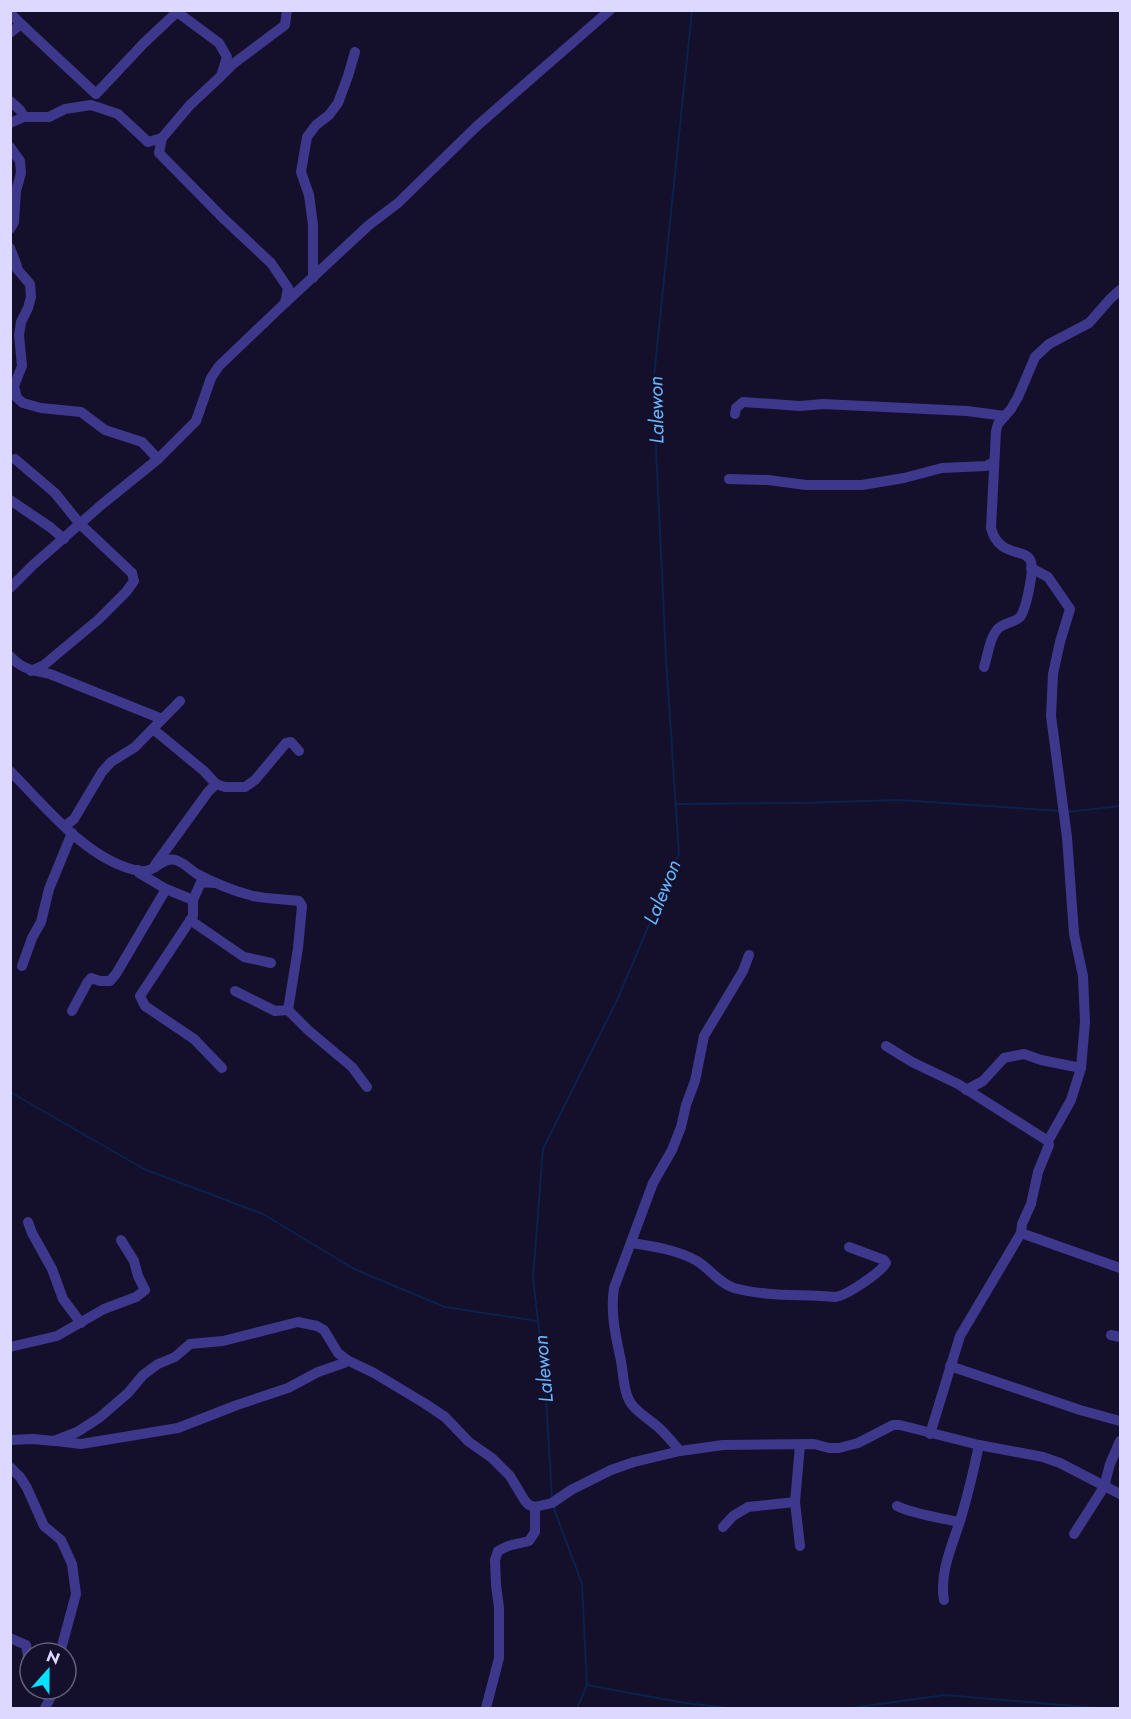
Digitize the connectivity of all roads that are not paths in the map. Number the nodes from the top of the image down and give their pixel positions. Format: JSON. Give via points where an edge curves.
{"nodes":[{"id":1,"x":287,"y":10,"type":"edge"},
{"id":2,"x":610,"y":10,"type":"edge"},
{"id":3,"x":179,"y":11,"type":"edge"},
{"id":4,"x":10,"y":13,"type":"edge"},
{"id":5,"x":21,"y":24,"type":"junction"},
{"id":6,"x":10,"y":33,"type":"edge"},
{"id":7,"x":355,"y":52,"type":"dead end"},
{"id":8,"x":221,"y":76,"type":"junction"},
{"id":9,"x":96,"y":94,"type":"junction"},
{"id":10,"x":10,"y":101,"type":"edge"},
{"id":11,"x":118,"y":114,"type":"junction"},
{"id":12,"x":24,"y":117,"type":"junction"},
{"id":13,"x":10,"y":123,"type":"edge"},
{"id":14,"x":162,"y":138,"type":"junction"},
{"id":15,"x":10,"y":147,"type":"edge"},
{"id":16,"x":10,"y":229,"type":"edge"},
{"id":17,"x":10,"y":248,"type":"edge"},
{"id":18,"x":313,"y":278,"type":"junction"},
{"id":19,"x":1120,"y":290,"type":"edge"},
{"id":20,"x":285,"y":303,"type":"junction"},
{"id":21,"x":735,"y":414,"type":"dead end"},
{"id":22,"x":1005,"y":416,"type":"junction"},
{"id":23,"x":15,"y":459,"type":"dead end"},
{"id":24,"x":158,"y":459,"type":"junction"},
{"id":25,"x":994,"y":462,"type":"junction"},
{"id":26,"x":729,"y":479,"type":"dead end"},
{"id":27,"x":10,"y":500,"type":"edge"},
{"id":28,"x":80,"y":524,"type":"junction"},
{"id":29,"x":64,"y":539,"type":"junction"},
{"id":30,"x":1031,"y":568,"type":"junction"},
{"id":31,"x":10,"y":588,"type":"edge"},
{"id":32,"x":10,"y":656,"type":"edge"},
{"id":33,"x":984,"y":667,"type":"dead end"},
{"id":34,"x":31,"y":671,"type":"junction"},
{"id":35,"x":180,"y":700,"type":"dead end"},
{"id":36,"x":162,"y":718,"type":"junction"},
{"id":37,"x":153,"y":729,"type":"junction"},
{"id":38,"x":299,"y":751,"type":"dead end"},
{"id":39,"x":10,"y":771,"type":"edge"},
{"id":40,"x":216,"y":784,"type":"junction"},
{"id":41,"x":69,"y":829,"type":"junction"},
{"id":42,"x":151,"y":869,"type":"junction"},
{"id":43,"x":138,"y":870,"type":"junction"},
{"id":44,"x":218,"y":884,"type":"junction"},
{"id":45,"x":166,"y":889,"type":"junction"},
{"id":46,"x":193,"y":900,"type":"junction"},
{"id":47,"x":190,"y":920,"type":"junction"},
{"id":48,"x":749,"y":956,"type":"dead end"},
{"id":49,"x":271,"y":963,"type":"dead end"},
{"id":50,"x":22,"y":966,"type":"dead end"},
{"id":51,"x":235,"y":990,"type":"dead end"},
{"id":52,"x":288,"y":1010,"type":"junction"},
{"id":53,"x":72,"y":1011,"type":"dead end"},
{"id":54,"x":886,"y":1046,"type":"dead end"},
{"id":55,"x":222,"y":1068,"type":"dead end"},
{"id":56,"x":1081,"y":1068,"type":"junction"},
{"id":57,"x":367,"y":1087,"type":"dead end"},
{"id":58,"x":966,"y":1090,"type":"junction"},
{"id":59,"x":1048,"y":1141,"type":"junction"},
{"id":60,"x":28,"y":1222,"type":"dead end"},
{"id":61,"x":1021,"y":1233,"type":"junction"},
{"id":62,"x":121,"y":1240,"type":"dead end"},
{"id":63,"x":631,"y":1243,"type":"junction"},
{"id":64,"x":849,"y":1246,"type":"dead end"},
{"id":65,"x":1120,"y":1268,"type":"edge"},
{"id":66,"x":81,"y":1323,"type":"junction"},
{"id":67,"x":10,"y":1347,"type":"edge"},
{"id":68,"x":347,"y":1360,"type":"junction"},
{"id":69,"x":950,"y":1366,"type":"junction"},
{"id":70,"x":1120,"y":1421,"type":"edge"},
{"id":71,"x":930,"y":1434,"type":"junction"},
{"id":72,"x":10,"y":1440,"type":"edge"},
{"id":73,"x":54,"y":1441,"type":"junction"},
{"id":74,"x":1120,"y":1441,"type":"edge"},
{"id":75,"x":800,"y":1445,"type":"junction"},
{"id":76,"x":979,"y":1445,"type":"junction"},
{"id":77,"x":680,"y":1451,"type":"junction"},
{"id":78,"x":11,"y":1469,"type":"edge"},
{"id":79,"x":1104,"y":1487,"type":"junction"},
{"id":80,"x":1120,"y":1494,"type":"edge"},
{"id":81,"x":795,"y":1502,"type":"junction"},
{"id":82,"x":897,"y":1506,"type":"dead end"},
{"id":83,"x":535,"y":1507,"type":"junction"},
{"id":84,"x":959,"y":1522,"type":"junction"},
{"id":85,"x":723,"y":1527,"type":"dead end"},
{"id":86,"x":1074,"y":1534,"type":"dead end"},
{"id":87,"x":800,"y":1546,"type":"dead end"},
{"id":88,"x":944,"y":1600,"type":"dead end"},
{"id":89,"x":63,"y":1641,"type":"edge"},
{"id":90,"x":486,"y":1708,"type":"edge"}],
"edges":[{"from":1,"to":8,"type":"street","via":[[285,25]]},
{"from":2,"to":18,"type":"street"},
{"from":3,"to":8,"type":"street","via":[[219,43],[227,57]]},
{"from":3,"to":9,"type":"street"},
{"from":4,"to":5,"type":"street"},
{"from":5,"to":6,"type":"street"},
{"from":5,"to":9,"type":"street"},
{"from":7,"to":18,"type":"street","via":[[338,103],[307,137],[302,172],[313,225]]},
{"from":8,"to":14,"type":"street"},
{"from":9,"to":11,"type":"street"},
{"from":10,"to":12,"type":"street"},
{"from":11,"to":12,"type":"street","via":[[92,105],[65,109],[49,117]]},
{"from":11,"to":14,"type":"street","via":[[148,142]]},
{"from":12,"to":13,"type":"street"},
{"from":14,"to":20,"type":"street","via":[[159,153],[271,263],[288,288]]},
{"from":15,"to":16,"type":"street","via":[[20,160],[21,173]]},
{"from":17,"to":24,"type":"street","via":[[17,269],[30,284],[31,297],[20,328],[22,366],[14,386],[17,398],[41,408],[81,412],[105,430],[142,442]]},
{"from":18,"to":20,"type":"street"},
{"from":19,"to":22,"type":"street","via":[[1089,323],[1041,350]]},
{"from":20,"to":24,"type":"street","via":[[219,366],[196,422]]},
{"from":21,"to":22,"type":"street","via":[[743,402]]},
{"from":22,"to":25,"type":"street","via":[[996,432]]},
{"from":23,"to":28,"type":"street","via":[[55,493]]},
{"from":24,"to":28,"type":"street"},
{"from":25,"to":26,"type":"street","via":[[862,484],[806,485]]},
{"from":25,"to":30,"type":"street","via":[[993,535],[1003,548],[1029,558]]},
{"from":27,"to":29,"type":"street"},
{"from":28,"to":29,"type":"street"},
{"from":28,"to":34,"type":"street","via":[[132,573],[134,581],[83,633]]},
{"from":29,"to":31,"type":"street"},
{"from":30,"to":33,"type":"street","via":[[1022,612],[1018,619],[997,628]]},
{"from":30,"to":56,"type":"street","via":[[1048,577],[1070,609],[1053,674],[1051,716],[1067,837],[1074,934],[1083,976]]},
{"from":32,"to":34,"type":"street"},
{"from":34,"to":36,"type":"street","via":[[60,678]]},
{"from":35,"to":36,"type":"street"},
{"from":36,"to":37,"type":"street"},
{"from":37,"to":40,"type":"street"},
{"from":37,"to":41,"type":"street","via":[[102,772]]},
{"from":38,"to":40,"type":"street","via":[[291,742],[285,742],[245,787]]},
{"from":39,"to":41,"type":"street"},
{"from":40,"to":42,"type":"street"},
{"from":41,"to":43,"type":"street","via":[[93,850]]},
{"from":41,"to":50,"type":"street","via":[[41,922]]},
{"from":42,"to":43,"type":"street"},
{"from":42,"to":44,"type":"street","via":[[172,859]]},
{"from":43,"to":45,"type":"street"},
{"from":44,"to":46,"type":"street","via":[[201,882]]},
{"from":44,"to":52,"type":"street","via":[[255,896],[302,904]]},
{"from":45,"to":46,"type":"street"},
{"from":45,"to":53,"type":"street","via":[[116,974],[110,981],[92,978]]},
{"from":46,"to":47,"type":"street"},
{"from":47,"to":49,"type":"street","via":[[244,957]]},
{"from":47,"to":55,"type":"street","via":[[140,996],[145,1006],[194,1039]]},
{"from":48,"to":63,"type":"street","via":[[704,1036],[681,1127],[652,1183]]},
{"from":51,"to":52,"type":"street","via":[[275,1011]]},
{"from":52,"to":57,"type":"street","via":[[352,1067]]},
{"from":54,"to":58,"type":"street"},
{"from":56,"to":58,"type":"street","via":[[1024,1054],[1004,1058],[983,1081]]},
{"from":56,"to":59,"type":"street","via":[[1071,1100]]},
{"from":58,"to":59,"type":"street"},
{"from":59,"to":61,"type":"street"},
{"from":60,"to":66,"type":"street","via":[[63,1299]]},
{"from":61,"to":65,"type":"street"},
{"from":61,"to":69,"type":"street","via":[[965,1326]]},
{"from":62,"to":66,"type":"street","via":[[145,1290]]},
{"from":63,"to":64,"type":"street","via":[[693,1259],[736,1288],[835,1297],[868,1280],[886,1263]]},
{"from":63,"to":77,"type":"street","via":[[612,1298],[626,1392],[633,1406]]},
{"from":66,"to":67,"type":"street","via":[[57,1336]]},
{"from":68,"to":73,"type":"street","via":[[288,1388],[178,1428],[81,1444]]},
{"from":68,"to":73,"type":"street","via":[[324,1330],[298,1322],[223,1341],[190,1344],[143,1375],[99,1418]]},
{"from":68,"to":83,"type":"street","via":[[445,1417],[510,1476],[525,1502]]},
{"from":69,"to":70,"type":"street"},
{"from":69,"to":71,"type":"street"},
{"from":71,"to":75,"type":"street","via":[[893,1425],[838,1449]]},
{"from":71,"to":76,"type":"street"},
{"from":72,"to":73,"type":"street"},
{"from":74,"to":79,"type":"street"},
{"from":75,"to":77,"type":"street","via":[[723,1445]]},
{"from":75,"to":81,"type":"street"},
{"from":76,"to":79,"type":"street","via":[[1043,1457]]},
{"from":76,"to":84,"type":"street"},
{"from":77,"to":83,"type":"street","via":[[611,1470],[552,1503]]},
{"from":78,"to":89,"type":"street","via":[[27,1488],[44,1526],[61,1540],[72,1564],[76,1594]]},
{"from":79,"to":80,"type":"street"},
{"from":79,"to":86,"type":"street"},
{"from":81,"to":85,"type":"street","via":[[748,1507]]},
{"from":81,"to":87,"type":"street"},
{"from":82,"to":84,"type":"street"},
{"from":83,"to":90,"type":"street","via":[[535,1532],[529,1541],[498,1551],[495,1560],[499,1658]]},
{"from":84,"to":88,"type":"street","via":[[946,1565]]}]}
